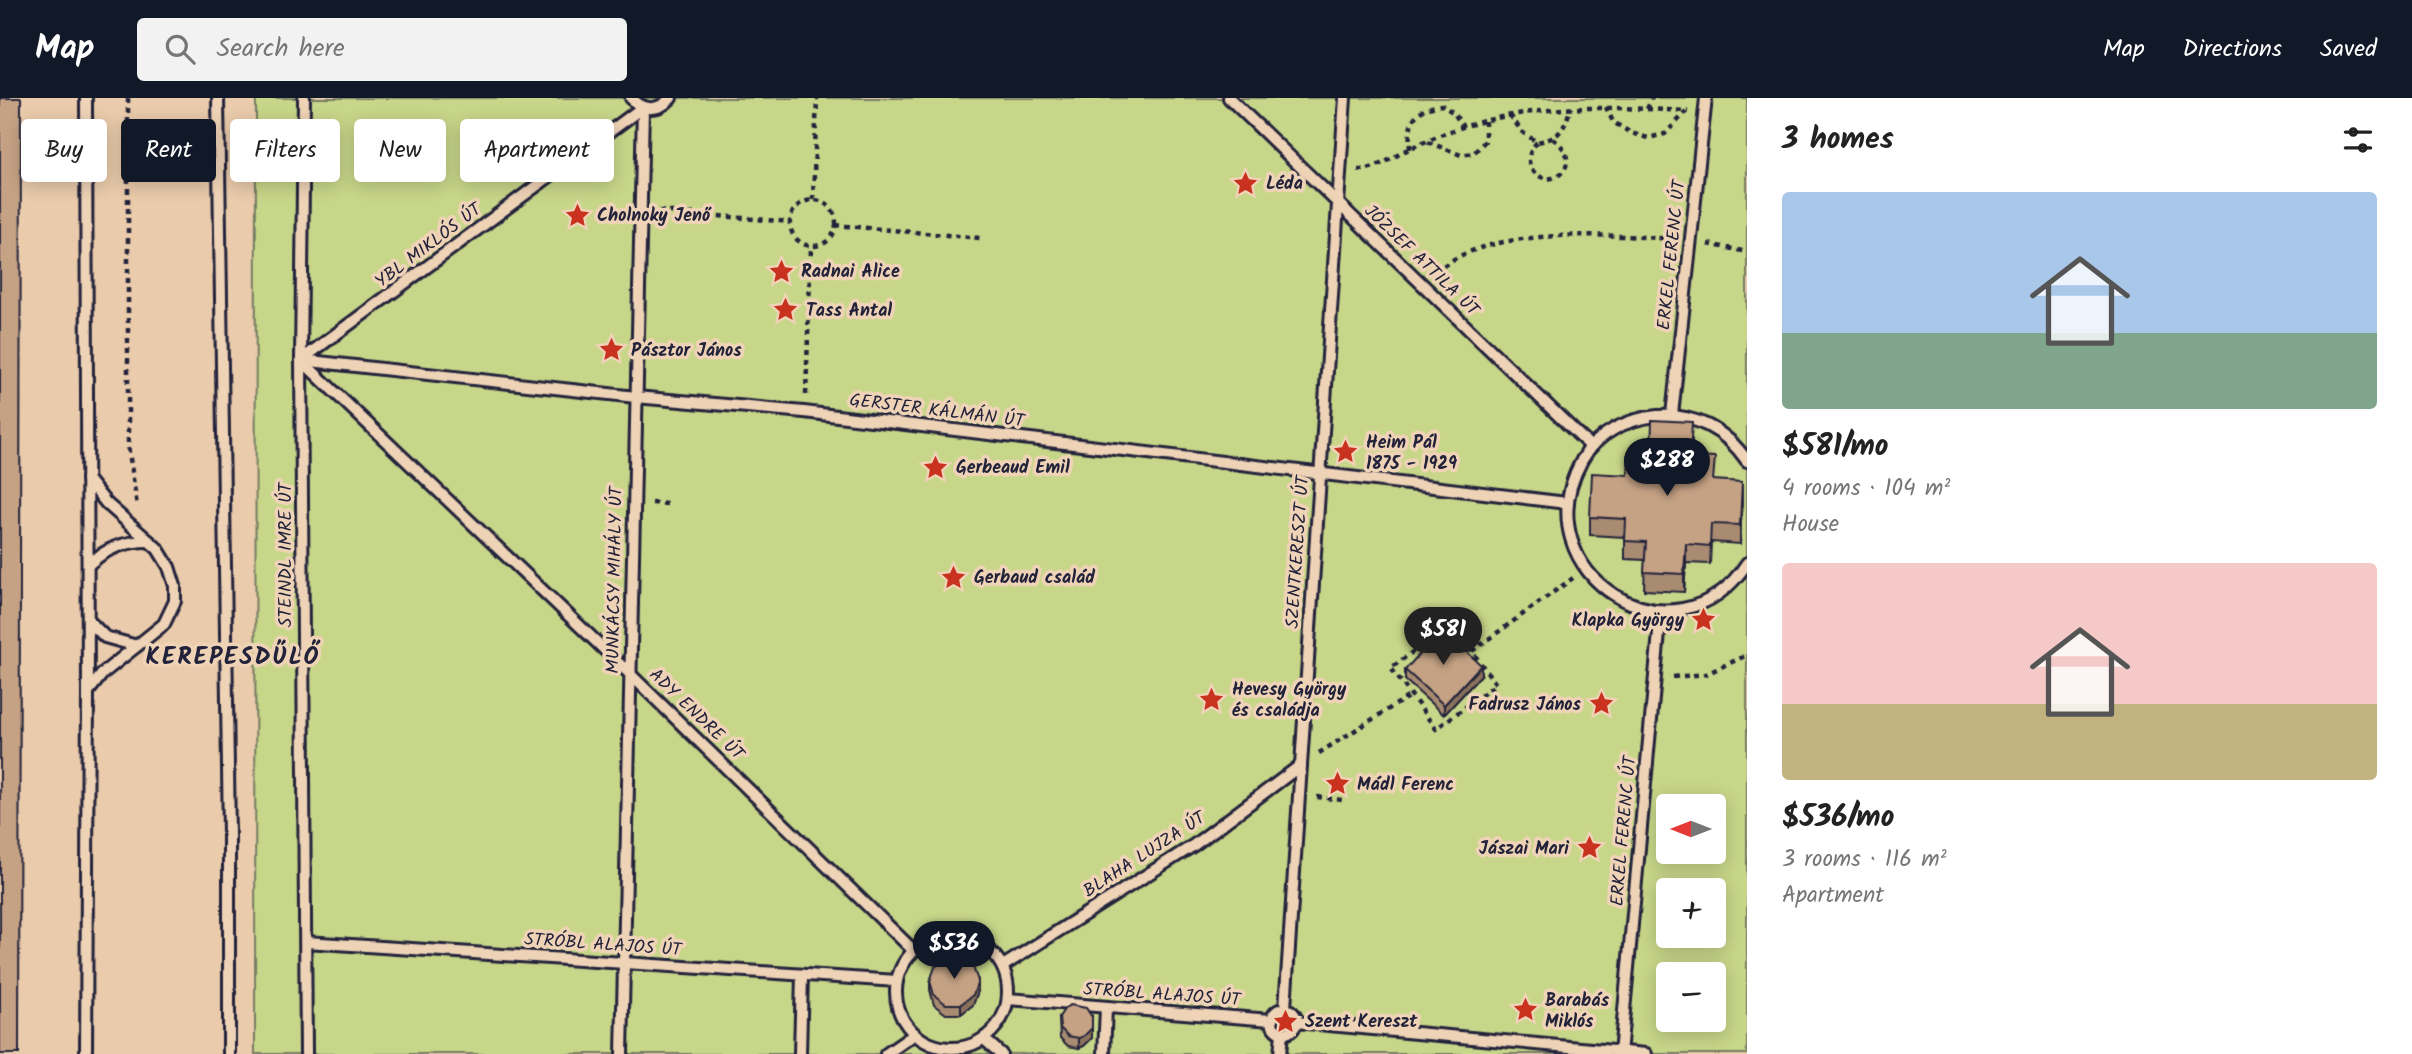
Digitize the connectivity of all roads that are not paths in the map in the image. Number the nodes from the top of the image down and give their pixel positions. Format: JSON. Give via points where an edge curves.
{"nodes":[{"id":1,"x":86,"y":98,"type":"edge"},
{"id":2,"x":218,"y":98,"type":"edge"},
{"id":3,"x":304,"y":98,"type":"edge"},
{"id":4,"x":631,"y":98,"type":"edge"},
{"id":5,"x":671,"y":98,"type":"edge"},
{"id":6,"x":1229,"y":98,"type":"edge"},
{"id":7,"x":1345,"y":98,"type":"edge"},
{"id":8,"x":1706,"y":98,"type":"edge"},
{"id":9,"x":643,"y":107,"type":"junction"},
{"id":10,"x":1338,"y":204,"type":"junction"},
{"id":11,"x":301,"y":360,"type":"junction"},
{"id":12,"x":636,"y":397,"type":"junction"},
{"id":13,"x":1672,"y":415,"type":"junction"},
{"id":14,"x":1590,"y":446,"type":"junction"},
{"id":15,"x":1747,"y":460,"type":"edge"},
{"id":16,"x":1320,"y":474,"type":"junction"},
{"id":17,"x":87,"y":478,"type":"junction"},
{"id":18,"x":1567,"y":503,"type":"junction"},
{"id":19,"x":149,"y":541,"type":"junction"},
{"id":20,"x":1747,"y":563,"type":"edge"},
{"id":21,"x":88,"y":565,"type":"junction"},
{"id":22,"x":1661,"y":611,"type":"junction"},
{"id":23,"x":88,"y":620,"type":"junction"},
{"id":24,"x":137,"y":646,"type":"junction"},
{"id":25,"x":630,"y":674,"type":"junction"},
{"id":26,"x":88,"y":692,"type":"junction"},
{"id":27,"x":1301,"y":765,"type":"junction"},
{"id":28,"x":306,"y":942,"type":"junction"},
{"id":29,"x":914,"y":951,"type":"junction"},
{"id":30,"x":624,"y":963,"type":"junction"},
{"id":31,"x":1003,"y":966,"type":"junction"},
{"id":32,"x":802,"y":975,"type":"junction"},
{"id":33,"x":897,"y":981,"type":"junction"},
{"id":34,"x":1008,"y":999,"type":"junction"},
{"id":35,"x":1106,"y":1008,"type":"junction"},
{"id":36,"x":1284,"y":1008,"type":"junction"},
{"id":37,"x":1271,"y":1020,"type":"junction"},
{"id":38,"x":1296,"y":1022,"type":"junction"},
{"id":39,"x":1282,"y":1033,"type":"junction"},
{"id":40,"x":915,"y":1034,"type":"junction"},
{"id":41,"x":985,"y":1039,"type":"junction"},
{"id":42,"x":945,"y":1051,"type":"edge"},
{"id":43,"x":1620,"y":1053,"type":"edge"},
{"id":44,"x":86,"y":1054,"type":"edge"},
{"id":45,"x":229,"y":1054,"type":"edge"},
{"id":46,"x":306,"y":1054,"type":"edge"},
{"id":47,"x":622,"y":1054,"type":"edge"},
{"id":48,"x":800,"y":1054,"type":"edge"},
{"id":49,"x":886,"y":1054,"type":"edge"},
{"id":50,"x":1001,"y":1054,"type":"edge"},
{"id":51,"x":1104,"y":1054,"type":"edge"},
{"id":52,"x":1280,"y":1054,"type":"edge"},
{"id":53,"x":1646,"y":1054,"type":"edge"}],
"edges":[{"from":1,"to":17,"type":"lane"},
{"from":2,"to":45,"type":"lane"},
{"from":3,"to":11,"type":"lane","name":"STEINDL IMRE ÚT"},
{"from":4,"to":9,"type":"lane"},
{"from":5,"to":9,"type":"lane","via":[[658,108]]},
{"from":6,"to":10,"type":"lane","name":"JÓZSEF ATTILA ÚT"},
{"from":7,"to":10,"type":"lane","name":"SZENTKERESZT ÚT"},
{"from":8,"to":13,"type":"lane","name":"ERKEL FERENC ÚT"},
{"from":9,"to":11,"type":"lane","name":"YBL MIKLÓS ÚT"},
{"from":9,"to":12,"type":"lane","name":"MUNKÁCSY MIHÁLY ÚT"},
{"from":10,"to":14,"type":"lane","name":"JÓZSEF ATTILA ÚT"},
{"from":10,"to":16,"type":"lane","name":"SZENTKERESZT ÚT"},
{"from":11,"to":12,"type":"lane","name":"GERSTER KÁLMÁN ÚT"},
{"from":11,"to":25,"type":"lane","name":"ADY ENDRE ÚT"},
{"from":11,"to":28,"type":"lane","name":"STEINDL IMRE ÚT"},
{"from":12,"to":16,"type":"lane","name":"GERSTER KÁLMÁN ÚT","via":[[804,412]]},
{"from":12,"to":25,"type":"lane","name":"MUNKÁCSY MIHÁLY ÚT"},
{"from":13,"to":14,"type":"lane","via":[[1640,418],[1611,430]]},
{"from":13,"to":15,"type":"lane","via":[[1707,424]]},
{"from":14,"to":18,"type":"lane","via":[[1573,476]]},
{"from":16,"to":18,"type":"lane","name":"GERSTER KÁLMÁN ÚT"},
{"from":16,"to":27,"type":"lane","name":"SZENTKERESZT ÚT"},
{"from":17,"to":19,"type":"lane","via":[[106,503]]},
{"from":17,"to":21,"type":"lane"},
{"from":18,"to":22,"type":"lane","via":[[1573,549],[1585,569],[1605,591],[1632,606]]},
{"from":19,"to":21,"type":"lane","via":[[121,544],[101,552]]},
{"from":19,"to":24,"type":"lane","via":[[169,568],[175,601],[164,624]]},
{"from":20,"to":22,"type":"lane","via":[[1716,596],[1689,608]]},
{"from":21,"to":23,"type":"lane"},
{"from":22,"to":43,"type":"lane","name":"ERKEL FERENC ÚT"},
{"from":23,"to":24,"type":"lane","via":[[105,637]]},
{"from":23,"to":26,"type":"lane"},
{"from":24,"to":26,"type":"lane","via":[[103,673]]},
{"from":25,"to":29,"type":"lane","name":"ADY ENDRE ÚT"},
{"from":25,"to":30,"type":"lane","name":"MUNKÁCSY MIHÁLY ÚT"},
{"from":26,"to":44,"type":"lane"},
{"from":27,"to":31,"type":"lane","name":"BLAHA LUJZA ÚT","via":[[1194,845]]},
{"from":27,"to":36,"type":"lane","name":"SZENTKERESZT ÚT"},
{"from":28,"to":30,"type":"lane","name":"STRÓBL ALAJOS ÚT"},
{"from":28,"to":46,"type":"lane","name":"STEINDL IMRE ÚT"},
{"from":29,"to":31,"type":"lane","via":[[938,937],[968,937],[982,944]]},
{"from":29,"to":33,"type":"lane"},
{"from":30,"to":32,"type":"lane","name":"STRÓBL ALAJOS ÚT"},
{"from":30,"to":47,"type":"lane","name":"MUNKÁCSY MIHÁLY ÚT"},
{"from":31,"to":34,"type":"lane"},
{"from":32,"to":33,"type":"lane","name":"STRÓBL ALAJOS ÚT"},
{"from":32,"to":48,"type":"lane"},
{"from":33,"to":40,"type":"lane","via":[[899,1010]]},
{"from":34,"to":35,"type":"lane","name":"STRÓBL ALAJOS ÚT"},
{"from":34,"to":41,"type":"lane","via":[[1004,1015]]},
{"from":35,"to":37,"type":"lane","name":"STRÓBL ALAJOS ÚT"},
{"from":35,"to":51,"type":"lane"},
{"from":36,"to":37,"type":"lane"},
{"from":36,"to":38,"type":"lane","via":[[1292,1011]]},
{"from":37,"to":39,"type":"lane"},
{"from":38,"to":39,"type":"lane","via":[[1290,1032]]},
{"from":38,"to":43,"type":"lane"},
{"from":39,"to":52,"type":"lane"},
{"from":40,"to":42,"type":"lane"},
{"from":40,"to":49,"type":"lane"},
{"from":41,"to":42,"type":"lane"},
{"from":41,"to":50,"type":"lane"},
{"from":43,"to":53,"type":"lane"}]}
